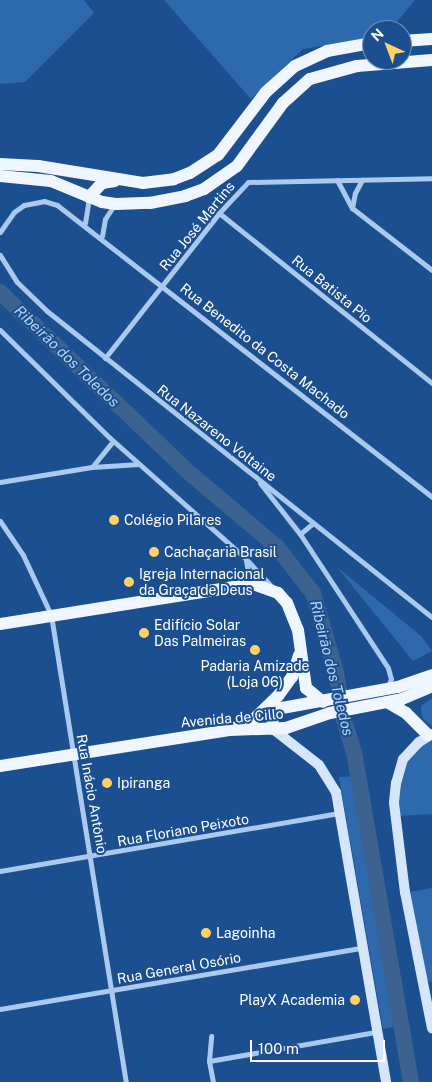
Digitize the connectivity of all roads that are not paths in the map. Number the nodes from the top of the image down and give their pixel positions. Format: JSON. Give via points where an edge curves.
{"nodes":[{"id":1,"x":432,"y":39,"type":"edge"},
{"id":2,"x":412,"y":40,"type":"edge"},
{"id":3,"x":362,"y":46,"type":"edge"},
{"id":4,"x":432,"y":60,"type":"edge"},
{"id":5,"x":0,"y":164,"type":"edge"},
{"id":6,"x":0,"y":176,"type":"edge"},
{"id":7,"x":432,"y":178,"type":"edge"},
{"id":8,"x":337,"y":180,"type":"junction"},
{"id":9,"x":362,"y":180,"type":"junction"},
{"id":10,"x":124,"y":181,"type":"junction"},
{"id":11,"x":89,"y":197,"type":"junction"},
{"id":12,"x":116,"y":204,"type":"junction"},
{"id":13,"x":352,"y":208,"type":"junction"},
{"id":14,"x":219,"y":213,"type":"junction"},
{"id":15,"x":85,"y":223,"type":"junction"},
{"id":16,"x":0,"y":232,"type":"edge"},
{"id":17,"x":102,"y":236,"type":"junction"},
{"id":18,"x":0,"y":255,"type":"edge"},
{"id":19,"x":432,"y":270,"type":"edge"},
{"id":20,"x":163,"y":285,"type":"junction"},
{"id":21,"x":0,"y":330,"type":"edge"},
{"id":22,"x":3,"y":336,"type":"edge"},
{"id":23,"x":105,"y":358,"type":"junction"},
{"id":24,"x":432,"y":383,"type":"edge"},
{"id":25,"x":113,"y":441,"type":"junction"},
{"id":26,"x":139,"y":464,"type":"junction"},
{"id":27,"x":92,"y":467,"type":"junction"},
{"id":28,"x":253,"y":475,"type":"junction"},
{"id":29,"x":0,"y":482,"type":"edge"},
{"id":30,"x":432,"y":497,"type":"edge"},
{"id":31,"x":0,"y":521,"type":"edge"},
{"id":32,"x":313,"y":523,"type":"junction"},
{"id":33,"x":300,"y":534,"type":"junction"},
{"id":34,"x":245,"y":558,"type":"junction"},
{"id":35,"x":237,"y":584,"type":"junction"},
{"id":36,"x":278,"y":593,"type":"junction"},
{"id":37,"x":51,"y":615,"type":"junction"},
{"id":38,"x":432,"y":617,"type":"edge"},
{"id":39,"x":0,"y":624,"type":"edge"},
{"id":40,"x":300,"y":648,"type":"junction"},
{"id":41,"x":432,"y":675,"type":"edge"},
{"id":42,"x":432,"y":686,"type":"edge"},
{"id":43,"x":387,"y":696,"type":"junction"},
{"id":44,"x":327,"y":705,"type":"junction"},
{"id":45,"x":273,"y":729,"type":"junction"},
{"id":46,"x":229,"y":730,"type":"junction"},
{"id":47,"x":430,"y":734,"type":"edge"},
{"id":48,"x":73,"y":754,"type":"junction"},
{"id":49,"x":0,"y":766,"type":"edge"},
{"id":50,"x":340,"y":813,"type":"junction"},
{"id":51,"x":91,"y":857,"type":"junction"},
{"id":52,"x":0,"y":871,"type":"edge"},
{"id":53,"x":362,"y":948,"type":"junction"},
{"id":54,"x":111,"y":991,"type":"junction"},
{"id":55,"x":0,"y":1010,"type":"edge"},
{"id":56,"x":432,"y":1028,"type":"edge"},
{"id":57,"x":376,"y":1032,"type":"junction"},
{"id":58,"x":211,"y":1036,"type":"dead end"},
{"id":59,"x":209,"y":1061,"type":"junction"},
{"id":60,"x":126,"y":1082,"type":"edge"},
{"id":61,"x":213,"y":1082,"type":"edge"},
{"id":62,"x":386,"y":1082,"type":"edge"}],
"edges":[{"from":1,"to":2,"type":"main road"},
{"from":3,"to":10,"type":"main road","via":[[327,51],[295,66],[266,92],[218,155],[190,174],[156,183]]},
{"from":4,"to":12,"type":"main road","via":[[357,66],[310,79],[283,103],[246,155],[224,177],[204,189],[169,201]]},
{"from":5,"to":10,"type":"main road","via":[[38,166]]},
{"from":6,"to":11,"type":"main road","via":[[51,181]]},
{"from":7,"to":9,"type":"street","name":"Rua José Martins"},
{"from":8,"to":9,"type":"street","name":"Rua José Martins"},
{"from":8,"to":13,"type":"street"},
{"from":8,"to":14,"type":"street","name":"Rua José Martins","via":[[248,182]]},
{"from":9,"to":13,"type":"street"},
{"from":10,"to":11,"type":"main road","via":[[102,183]]},
{"from":11,"to":12,"type":"main road"},
{"from":11,"to":15,"type":"street"},
{"from":12,"to":17,"type":"street","via":[[105,219]]},
{"from":13,"to":19,"type":"street"},
{"from":14,"to":20,"type":"street","name":"Rua José Martins"},
{"from":14,"to":24,"type":"street","name":"Rua Batista Pio"},
{"from":15,"to":16,"type":"street","via":[[58,205],[37,201],[14,212]]},
{"from":15,"to":17,"type":"street","name":"Rua Benedito da Costa Machado"},
{"from":17,"to":20,"type":"street","name":"Rua Benedito da Costa Machado"},
{"from":18,"to":23,"type":"street","name":"Rua Nazareno Voltaine","via":[[17,282]]},
{"from":20,"to":23,"type":"street","name":"Rua José Martins"},
{"from":20,"to":30,"type":"street","name":"Rua Benedito da Costa Machado"},
{"from":21,"to":22,"type":"street"},
{"from":22,"to":25,"type":"street"},
{"from":23,"to":28,"type":"street","name":"Rua Nazareno Voltaine"},
{"from":25,"to":26,"type":"street"},
{"from":25,"to":27,"type":"street"},
{"from":26,"to":27,"type":"street"},
{"from":26,"to":34,"type":"street"},
{"from":27,"to":29,"type":"street"},
{"from":28,"to":32,"type":"street","name":"Rua Nazareno Voltaine"},
{"from":28,"to":33,"type":"street"},
{"from":31,"to":37,"type":"street","name":"Rua Inácio Antônio","via":[[23,555]]},
{"from":32,"to":33,"type":"street"},
{"from":32,"to":38,"type":"street","name":"Rua Nazareno Voltaine"},
{"from":33,"to":43,"type":"street","via":[[388,668],[391,679]]},
{"from":34,"to":35,"type":"street","via":[[248,572]]},
{"from":34,"to":36,"type":"street"},
{"from":35,"to":36,"type":"main road","via":[[253,584]]},
{"from":35,"to":37,"type":"main road"},
{"from":36,"to":40,"type":"main road","via":[[293,615]]},
{"from":37,"to":39,"type":"main road"},
{"from":37,"to":48,"type":"street","name":"Rua Inácio Antônio"},
{"from":40,"to":44,"type":"main road","via":[[306,688]]},
{"from":40,"to":46,"type":"main road","via":[[292,676],[278,696],[253,720]]},
{"from":41,"to":43,"type":"main road","name":"Avenida de Cillo"},
{"from":42,"to":43,"type":"main road","name":"Avenida de Cillo","via":[[413,695]]},
{"from":43,"to":44,"type":"main road","name":"Avenida de Cillo"},
{"from":43,"to":47,"type":"main road"},
{"from":44,"to":45,"type":"main road","name":"Avenida de Cillo","via":[[293,727]]},
{"from":44,"to":45,"type":"main road","via":[[276,711],[272,716]]},
{"from":45,"to":46,"type":"main road","name":"Avenida de Cillo"},
{"from":45,"to":50,"type":"main road","via":[[326,773],[336,792]]},
{"from":46,"to":48,"type":"main road","name":"Avenida de Cillo"},
{"from":47,"to":56,"type":"main road","via":[[403,759],[394,803],[406,901]]},
{"from":48,"to":49,"type":"main road","name":"Avenida de Cillo"},
{"from":48,"to":51,"type":"street","name":"Rua Inácio Antônio"},
{"from":50,"to":51,"type":"street","name":"Rua Floriano Peixoto"},
{"from":50,"to":53,"type":"main road"},
{"from":51,"to":52,"type":"street","name":"Rua Floriano Peixoto"},
{"from":51,"to":54,"type":"street","name":"Rua Inácio Antônio"},
{"from":53,"to":54,"type":"street","name":"Rua General Osório"},
{"from":53,"to":57,"type":"main road"},
{"from":54,"to":55,"type":"street","name":"Rua General Osório"},
{"from":54,"to":60,"type":"street","name":"Rua Inácio Antônio"},
{"from":57,"to":59,"type":"street"},
{"from":57,"to":62,"type":"main road"},
{"from":58,"to":59,"type":"street"},
{"from":59,"to":61,"type":"street"}]}
